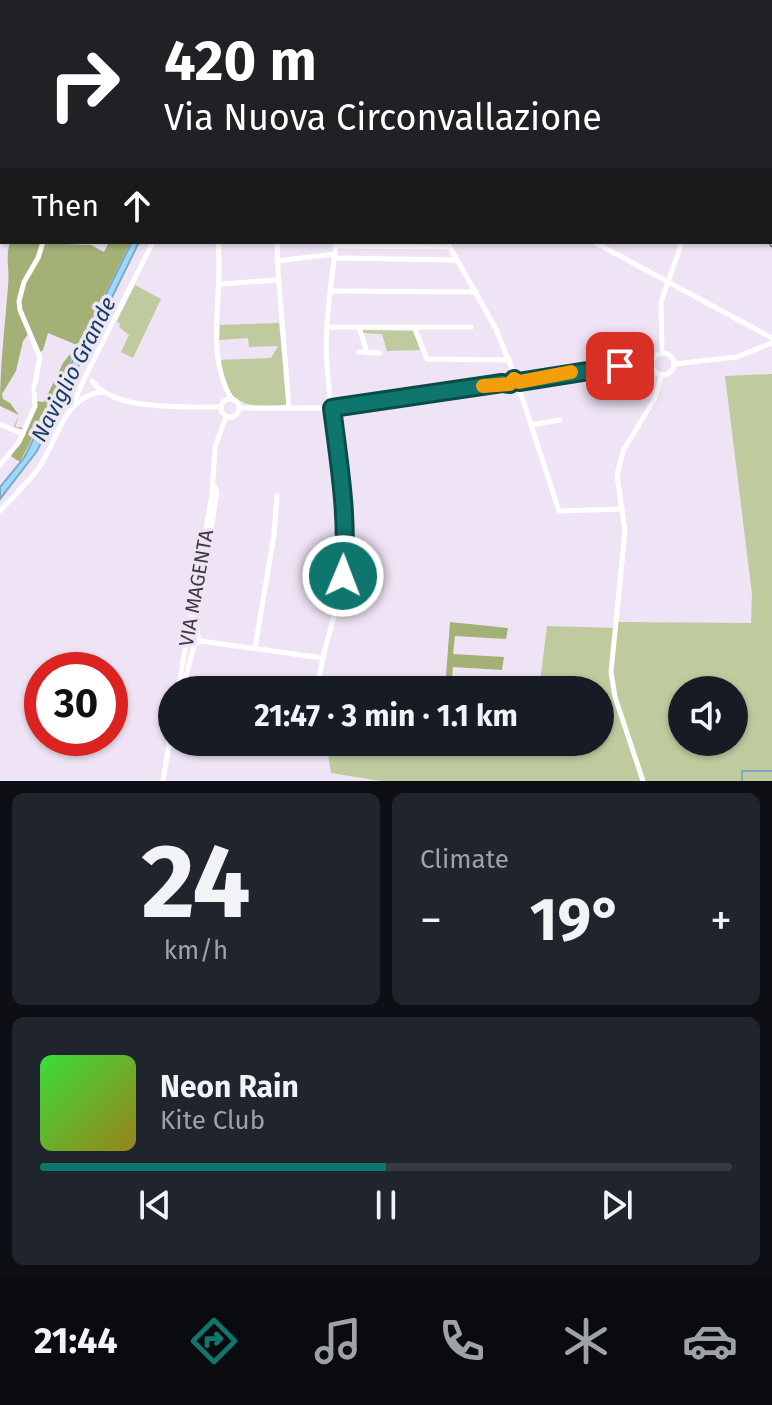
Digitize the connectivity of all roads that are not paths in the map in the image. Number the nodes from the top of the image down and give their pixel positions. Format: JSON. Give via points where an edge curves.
{"nodes":[{"id":1,"x":42,"y":244,"type":"edge"},
{"id":2,"x":152,"y":244,"type":"edge"},
{"id":3,"x":218,"y":244,"type":"edge"},
{"id":4,"x":277,"y":244,"type":"edge"},
{"id":5,"x":336,"y":244,"type":"edge"},
{"id":6,"x":448,"y":244,"type":"edge"},
{"id":7,"x":598,"y":244,"type":"edge"},
{"id":8,"x":681,"y":244,"type":"edge"},
{"id":9,"x":334,"y":256,"type":"junction"},
{"id":10,"x":457,"y":260,"type":"junction"},
{"id":11,"x":277,"y":261,"type":"junction"},
{"id":12,"x":279,"y":280,"type":"junction"},
{"id":13,"x":668,"y":283,"type":"junction"},
{"id":14,"x":220,"y":284,"type":"junction"},
{"id":15,"x":331,"y":291,"type":"junction"},
{"id":16,"x":476,"y":292,"type":"junction"},
{"id":17,"x":328,"y":327,"type":"junction"},
{"id":18,"x":359,"y":327,"type":"junction"},
{"id":19,"x":414,"y":327,"type":"junction"},
{"id":20,"x":471,"y":327,"type":"dead end"},
{"id":21,"x":770,"y":343,"type":"edge"},
{"id":22,"x":359,"y":352,"type":"dead end"},
{"id":23,"x":367,"y":353,"type":"junction"},
{"id":24,"x":380,"y":353,"type":"dead end"},
{"id":25,"x":662,"y":353,"type":"junction"},
{"id":26,"x":510,"y":360,"type":"junction"},
{"id":27,"x":652,"y":363,"type":"junction"},
{"id":28,"x":674,"y":364,"type":"junction"},
{"id":29,"x":90,"y":367,"type":"junction"},
{"id":30,"x":662,"y":374,"type":"junction"},
{"id":31,"x":84,"y":379,"type":"junction"},
{"id":32,"x":92,"y":381,"type":"junction"},
{"id":33,"x":517,"y":383,"type":"junction"},
{"id":34,"x":102,"y":392,"type":"junction"},
{"id":35,"x":90,"y":393,"type":"junction"},
{"id":36,"x":231,"y":398,"type":"junction"},
{"id":37,"x":74,"y":403,"type":"junction"},
{"id":38,"x":221,"y":407,"type":"junction"},
{"id":39,"x":240,"y":408,"type":"junction"},
{"id":40,"x":289,"y":408,"type":"junction"},
{"id":41,"x":332,"y":408,"type":"junction"},
{"id":42,"x":226,"y":417,"type":"junction"},
{"id":43,"x":560,"y":420,"type":"dead end"},
{"id":44,"x":0,"y":424,"type":"edge"},
{"id":45,"x":531,"y":425,"type":"junction"},
{"id":46,"x":23,"y":434,"type":"junction"},
{"id":47,"x":0,"y":465,"type":"edge"},
{"id":48,"x":214,"y":486,"type":"junction"},
{"id":49,"x":277,"y":496,"type":"dead end"},
{"id":50,"x":622,"y":509,"type":"junction"},
{"id":51,"x":0,"y":511,"type":"edge"},
{"id":52,"x":194,"y":640,"type":"junction"},
{"id":53,"x":255,"y":648,"type":"junction"},
{"id":54,"x":323,"y":658,"type":"junction"},
{"id":55,"x":182,"y":676,"type":"edge"},
{"id":56,"x":320,"y":676,"type":"edge"},
{"id":57,"x":167,"y":756,"type":"edge"},
{"id":58,"x":163,"y":781,"type":"edge"},
{"id":59,"x":643,"y":781,"type":"edge"}],
"edges":[{"from":1,"to":46,"type":"street","via":[[19,301],[40,357],[35,406]]},
{"from":2,"to":29,"type":"street"},
{"from":3,"to":14,"type":"street"},
{"from":4,"to":11,"type":"street"},
{"from":5,"to":6,"type":"street"},
{"from":5,"to":9,"type":"street"},
{"from":6,"to":10,"type":"street"},
{"from":7,"to":13,"type":"street"},
{"from":8,"to":13,"type":"street"},
{"from":9,"to":10,"type":"street"},
{"from":9,"to":11,"type":"street"},
{"from":9,"to":15,"type":"street"},
{"from":10,"to":16,"type":"street"},
{"from":11,"to":12,"type":"street"},
{"from":12,"to":14,"type":"street"},
{"from":12,"to":40,"type":"street"},
{"from":13,"to":21,"type":"street"},
{"from":13,"to":25,"type":"street","via":[[661,306]]},
{"from":14,"to":36,"type":"street","via":[[217,362]]},
{"from":15,"to":16,"type":"street"},
{"from":15,"to":17,"type":"street"},
{"from":16,"to":26,"type":"street"},
{"from":17,"to":18,"type":"street"},
{"from":17,"to":41,"type":"street"},
{"from":18,"to":19,"type":"street"},
{"from":18,"to":23,"type":"street"},
{"from":19,"to":20,"type":"street"},
{"from":19,"to":26,"type":"street","via":[[426,359]]},
{"from":21,"to":28,"type":"street","via":[[737,357]]},
{"from":22,"to":23,"type":"street"},
{"from":23,"to":24,"type":"street"},
{"from":25,"to":27,"type":"street"},
{"from":25,"to":28,"type":"street"},
{"from":26,"to":33,"type":"street"},
{"from":27,"to":30,"type":"street"},
{"from":27,"to":33,"type":"street"},
{"from":28,"to":30,"type":"street"},
{"from":29,"to":31,"type":"street"},
{"from":29,"to":32,"type":"street"},
{"from":30,"to":50,"type":"street","via":[[655,398],[619,461]]},
{"from":31,"to":35,"type":"street"},
{"from":31,"to":37,"type":"street"},
{"from":32,"to":34,"type":"street"},
{"from":32,"to":35,"type":"street"},
{"from":33,"to":41,"type":"street","via":[[512,388],[502,383]]},
{"from":33,"to":45,"type":"street"},
{"from":34,"to":35,"type":"street"},
{"from":34,"to":38,"type":"street","via":[[147,406]]},
{"from":35,"to":37,"type":"street"},
{"from":36,"to":38,"type":"street"},
{"from":36,"to":39,"type":"street"},
{"from":37,"to":51,"type":"street","via":[[37,470]]},
{"from":38,"to":42,"type":"street"},
{"from":39,"to":40,"type":"street"},
{"from":39,"to":42,"type":"street","via":[[235,416]]},
{"from":40,"to":41,"type":"street"},
{"from":41,"to":54,"type":"street","via":[[345,553]]},
{"from":42,"to":48,"type":"street","name":"VIA MAGENTA","via":[[215,447]]},
{"from":43,"to":45,"type":"street"},
{"from":44,"to":46,"type":"street"},
{"from":45,"to":50,"type":"street","via":[[559,511]]},
{"from":46,"to":47,"type":"street"},
{"from":48,"to":52,"type":"street","name":"VIA MAGENTA"},
{"from":48,"to":52,"type":"street","name":"VIA MAGENTA"},
{"from":49,"to":53,"type":"street"},
{"from":50,"to":59,"type":"street","via":[[625,531],[611,672]]},
{"from":52,"to":53,"type":"street"},
{"from":52,"to":55,"type":"street","name":"VIA MAGENTA"},
{"from":53,"to":54,"type":"street"},
{"from":54,"to":56,"type":"street"},
{"from":57,"to":58,"type":"street"}]}
